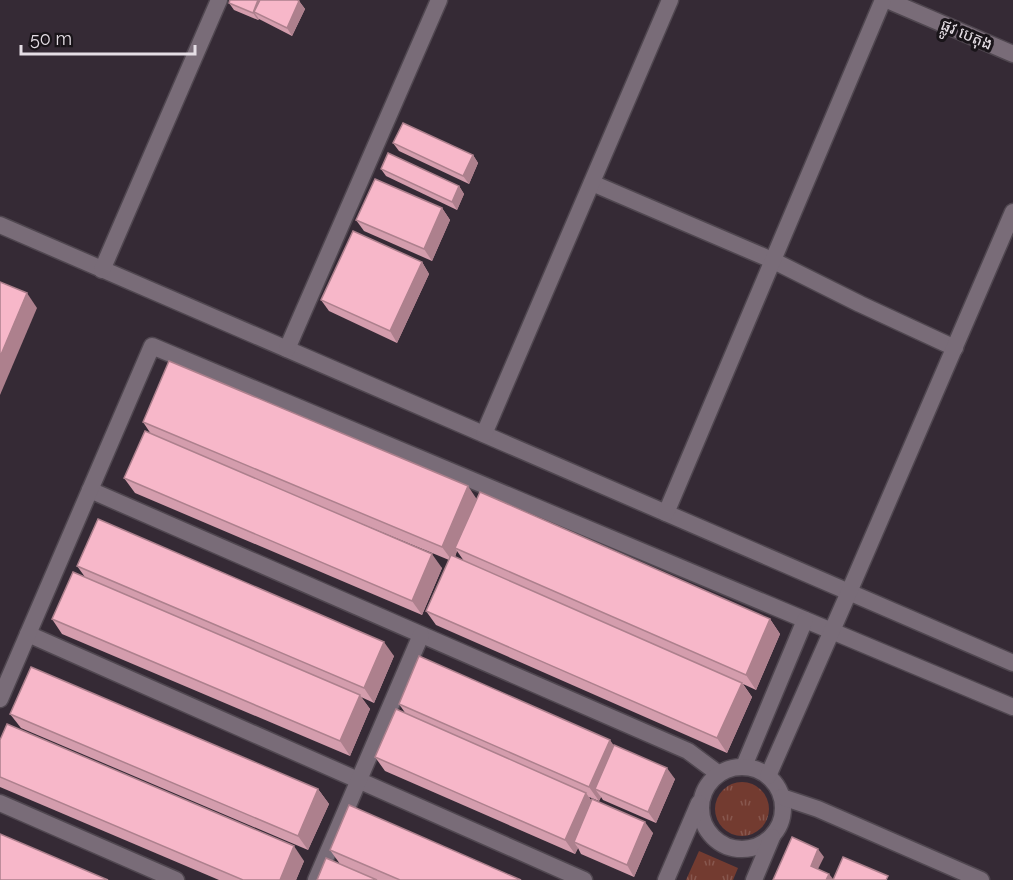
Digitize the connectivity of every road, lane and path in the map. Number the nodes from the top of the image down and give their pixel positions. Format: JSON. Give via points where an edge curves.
{"nodes":[{"id":1,"x":219,"y":0,"type":"edge"},
{"id":2,"x":439,"y":0,"type":"edge"},
{"id":3,"x":670,"y":0,"type":"edge"},
{"id":4,"x":883,"y":0,"type":"edge"},
{"id":5,"x":887,"y":0,"type":"edge"},
{"id":6,"x":1013,"y":54,"type":"edge"},
{"id":7,"x":592,"y":183,"type":"junction"},
{"id":8,"x":1013,"y":212,"type":"edge"},
{"id":9,"x":0,"y":225,"type":"edge"},
{"id":10,"x":772,"y":260,"type":"junction"},
{"id":11,"x":102,"y":270,"type":"junction"},
{"id":12,"x":954,"y":348,"type":"junction"},
{"id":13,"x":287,"y":349,"type":"junction"},
{"id":14,"x":484,"y":434,"type":"junction"},
{"id":15,"x":90,"y":490,"type":"junction"},
{"id":16,"x":666,"y":513,"type":"junction"},
{"id":17,"x":849,"y":592,"type":"junction"},
{"id":18,"x":805,"y":620,"type":"junction"},
{"id":19,"x":831,"y":631,"type":"junction"},
{"id":20,"x":28,"y":634,"type":"junction"},
{"id":21,"x":421,"y":635,"type":"junction"},
{"id":22,"x":1013,"y":663,"type":"edge"},
{"id":23,"x":0,"y":699,"type":"edge"},
{"id":24,"x":1013,"y":708,"type":"edge"},
{"id":25,"x":744,"y":766,"type":"junction"},
{"id":26,"x":719,"y":774,"type":"junction"},
{"id":27,"x":768,"y":776,"type":"junction"},
{"id":28,"x":358,"y":780,"type":"junction"},
{"id":29,"x":703,"y":794,"type":"junction"},
{"id":30,"x":782,"y":797,"type":"junction"},
{"id":31,"x":0,"y":803,"type":"edge"},
{"id":32,"x":773,"y":835,"type":"junction"},
{"id":33,"x":176,"y":880,"type":"edge"},
{"id":34,"x":316,"y":880,"type":"edge"},
{"id":35,"x":584,"y":880,"type":"edge"},
{"id":36,"x":666,"y":880,"type":"edge"},
{"id":37,"x":754,"y":880,"type":"edge"},
{"id":38,"x":981,"y":880,"type":"edge"}],
"edges":[{"from":1,"to":11,"type":"street"},
{"from":2,"to":13,"type":"street"},
{"from":3,"to":7,"type":"street"},
{"from":4,"to":10,"type":"street"},
{"from":5,"to":6,"type":"street","name":"ផ្លូវ បេតុង"},
{"from":7,"to":10,"type":"street"},
{"from":7,"to":14,"type":"street"},
{"from":8,"to":12,"type":"street"},
{"from":9,"to":11,"type":"street"},
{"from":10,"to":12,"type":"street"},
{"from":10,"to":16,"type":"street"},
{"from":11,"to":13,"type":"street"},
{"from":12,"to":17,"type":"street"},
{"from":13,"to":14,"type":"street"},
{"from":14,"to":16,"type":"street"},
{"from":15,"to":18,"type":"street","via":[[152,346]]},
{"from":15,"to":20,"type":"street"},
{"from":15,"to":21,"type":"street"},
{"from":16,"to":17,"type":"street"},
{"from":17,"to":19,"type":"street"},
{"from":17,"to":22,"type":"street"},
{"from":18,"to":19,"type":"street"},
{"from":18,"to":25,"type":"street"},
{"from":19,"to":24,"type":"street"},
{"from":19,"to":27,"type":"street"},
{"from":20,"to":23,"type":"street"},
{"from":20,"to":28,"type":"street"},
{"from":21,"to":26,"type":"street","via":[[688,750]]},
{"from":21,"to":28,"type":"street"},
{"from":25,"to":26,"type":"street"},
{"from":25,"to":27,"type":"street"},
{"from":26,"to":29,"type":"street"},
{"from":27,"to":30,"type":"street"},
{"from":28,"to":34,"type":"street"},
{"from":28,"to":35,"type":"street"},
{"from":29,"to":32,"type":"street","via":[[703,822],[721,844],[748,849]]},
{"from":29,"to":36,"type":"street"},
{"from":30,"to":32,"type":"street","via":[[781,823]]},
{"from":30,"to":38,"type":"street"},
{"from":31,"to":33,"type":"street"},
{"from":32,"to":37,"type":"street"}]}
